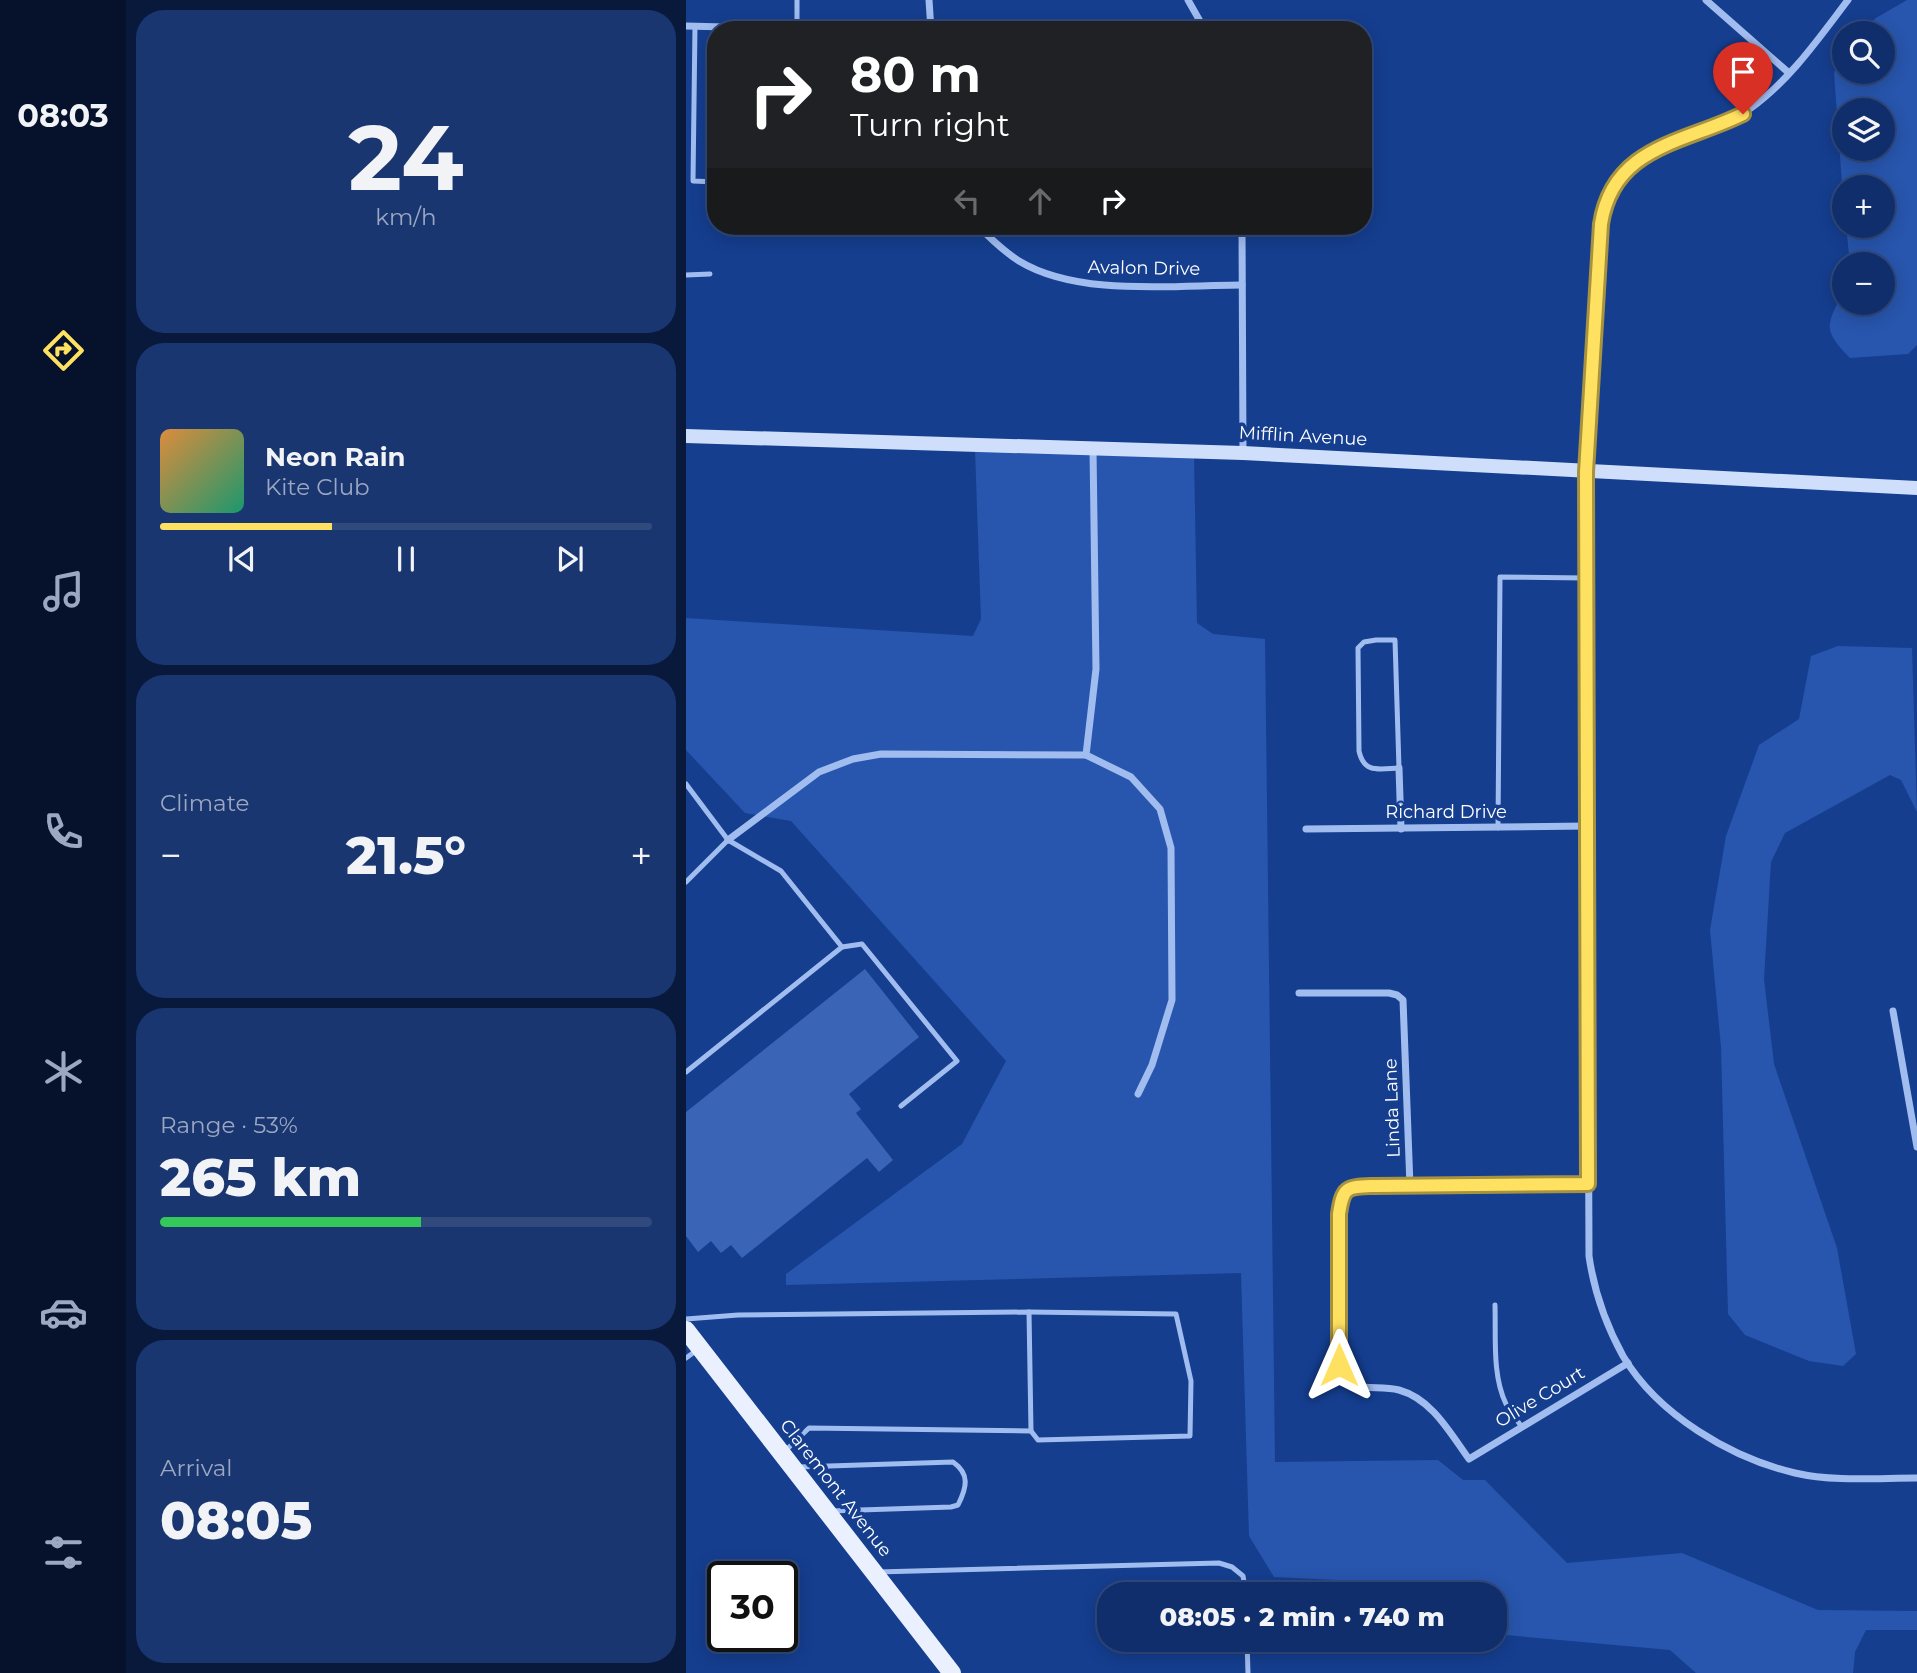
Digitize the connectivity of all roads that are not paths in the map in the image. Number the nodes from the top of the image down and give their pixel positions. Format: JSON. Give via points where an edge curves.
{"nodes":[{"id":1,"x":797,"y":0,"type":"edge"},
{"id":2,"x":929,"y":0,"type":"edge"},
{"id":3,"x":1188,"y":0,"type":"edge"},
{"id":4,"x":1706,"y":0,"type":"edge"},
{"id":5,"x":1848,"y":0,"type":"edge"},
{"id":6,"x":797,"y":21,"type":"edge"},
{"id":7,"x":930,"y":21,"type":"edge"},
{"id":8,"x":1200,"y":21,"type":"edge"},
{"id":9,"x":686,"y":26,"type":"edge"},
{"id":10,"x":695,"y":26,"type":"junction"},
{"id":11,"x":707,"y":26,"type":"edge"},
{"id":12,"x":1789,"y":73,"type":"junction"},
{"id":13,"x":707,"y":182,"type":"edge"},
{"id":14,"x":987,"y":235,"type":"edge"},
{"id":15,"x":1242,"y":235,"type":"edge"},
{"id":16,"x":710,"y":274,"type":"dead end"},
{"id":17,"x":686,"y":275,"type":"edge"},
{"id":18,"x":1242,"y":285,"type":"junction"},
{"id":19,"x":686,"y":436,"type":"edge"},
{"id":20,"x":1093,"y":448,"type":"junction"},
{"id":21,"x":1243,"y":453,"type":"junction"},
{"id":22,"x":1586,"y":472,"type":"junction"},
{"id":23,"x":1917,"y":488,"type":"edge"},
{"id":24,"x":1586,"y":578,"type":"junction"},
{"id":25,"x":1086,"y":755,"type":"junction"},
{"id":26,"x":1399,"y":768,"type":"junction"},
{"id":27,"x":686,"y":784,"type":"edge"},
{"id":28,"x":1587,"y":826,"type":"junction"},
{"id":29,"x":1498,"y":828,"type":"junction"},
{"id":30,"x":1306,"y":829,"type":"dead end"},
{"id":31,"x":1401,"y":829,"type":"junction"},
{"id":32,"x":728,"y":840,"type":"junction"},
{"id":33,"x":686,"y":882,"type":"edge"},
{"id":34,"x":842,"y":947,"type":"junction"},
{"id":35,"x":1298,"y":993,"type":"dead end"},
{"id":36,"x":1893,"y":1012,"type":"dead end"},
{"id":37,"x":686,"y":1072,"type":"edge"},
{"id":38,"x":1138,"y":1094,"type":"dead end"},
{"id":39,"x":901,"y":1106,"type":"dead end"},
{"id":40,"x":1917,"y":1147,"type":"edge"},
{"id":41,"x":1588,"y":1184,"type":"junction"},
{"id":42,"x":1410,"y":1186,"type":"junction"},
{"id":43,"x":1495,"y":1305,"type":"dead end"},
{"id":44,"x":1029,"y":1312,"type":"junction"},
{"id":45,"x":686,"y":1319,"type":"edge"},
{"id":46,"x":686,"y":1330,"type":"edge"},
{"id":47,"x":693,"y":1353,"type":"edge"},
{"id":48,"x":1628,"y":1363,"type":"junction"},
{"id":49,"x":1522,"y":1427,"type":"junction"},
{"id":50,"x":1031,"y":1431,"type":"junction"},
{"id":51,"x":787,"y":1460,"type":"junction"},
{"id":52,"x":1917,"y":1478,"type":"edge"},
{"id":53,"x":827,"y":1511,"type":"junction"},
{"id":54,"x":875,"y":1572,"type":"junction"},
{"id":55,"x":1245,"y":1582,"type":"edge"},
{"id":56,"x":1247,"y":1652,"type":"edge"},
{"id":57,"x":951,"y":1673,"type":"edge"},
{"id":58,"x":1248,"y":1673,"type":"edge"}],
"edges":[{"from":1,"to":6,"type":"lane"},
{"from":2,"to":7,"type":"street"},
{"from":3,"to":8,"type":"street"},
{"from":4,"to":12,"type":"street"},
{"from":5,"to":12,"type":"street"},
{"from":9,"to":10,"type":"street"},
{"from":10,"to":11,"type":"street"},
{"from":10,"to":13,"type":"lane","via":[[693,181]]},
{"from":12,"to":22,"type":"street","via":[[1743,114],[1645,155],[1614,184],[1601,224]]},
{"from":14,"to":18,"type":"street","name":"Avalon Drive","via":[[1020,261],[1064,279],[1119,285]]},
{"from":15,"to":18,"type":"street"},
{"from":16,"to":17,"type":"lane"},
{"from":18,"to":21,"type":"street"},
{"from":19,"to":20,"type":"street","name":"Mifflin Avenue"},
{"from":20,"to":21,"type":"street","name":"Mifflin Avenue"},
{"from":20,"to":25,"type":"street","via":[[1096,669]]},
{"from":21,"to":22,"type":"street","name":"Mifflin Avenue"},
{"from":22,"to":23,"type":"street","name":"Mifflin Avenue"},
{"from":22,"to":24,"type":"street"},
{"from":24,"to":28,"type":"street"},
{"from":24,"to":29,"type":"lane","via":[[1500,578]]},
{"from":25,"to":32,"type":"street","via":[[881,754],[853,759],[819,772]]},
{"from":25,"to":38,"type":"street","via":[[1131,777],[1160,809],[1171,848],[1172,1000]]},
{"from":26,"to":26,"type":"lane","via":[[1376,769],[1361,762],[1357,658],[1364,642],[1395,640]]},
{"from":26,"to":31,"type":"street"},
{"from":27,"to":32,"type":"lane"},
{"from":28,"to":29,"type":"street","name":"Richard Drive"},
{"from":28,"to":41,"type":"street"},
{"from":29,"to":31,"type":"street","name":"Richard Drive"},
{"from":30,"to":31,"type":"street","name":"Richard Drive"},
{"from":32,"to":33,"type":"lane"},
{"from":32,"to":34,"type":"lane","via":[[781,871]]},
{"from":34,"to":37,"type":"lane"},
{"from":34,"to":39,"type":"lane","via":[[862,944],[957,1061]]},
{"from":35,"to":42,"type":"street","name":"Linda Lane","via":[[1389,993],[1403,1000]]},
{"from":36,"to":40,"type":"street"},
{"from":41,"to":42,"type":"street"},
{"from":41,"to":48,"type":"street","via":[[1592,1279]]},
{"from":42,"to":49,"type":"street","name":"Olive Court","via":[[1357,1186],[1342,1196],[1340,1379],[1348,1385],[1398,1390],[1422,1400],[1469,1459]]},
{"from":43,"to":49,"type":"lane","via":[[1501,1390]]},
{"from":44,"to":45,"type":"lane"},
{"from":44,"to":50,"type":"lane"},
{"from":44,"to":50,"type":"lane","via":[[1176,1314],[1191,1381],[1190,1436],[1038,1440]]},
{"from":46,"to":47,"type":"main road","name":"Claremont Avenue"},
{"from":47,"to":51,"type":"main road","name":"Claremont Avenue"},
{"from":48,"to":49,"type":"street","name":"Olive Court"},
{"from":48,"to":52,"type":"street","via":[[1649,1389],[1687,1422],[1746,1458],[1816,1477]]},
{"from":50,"to":51,"type":"lane","via":[[809,1428]]},
{"from":51,"to":53,"type":"main road","name":"Claremont Avenue"},
{"from":51,"to":53,"type":"lane","via":[[953,1462],[965,1475],[964,1492],[958,1505],[951,1507]]},
{"from":53,"to":54,"type":"main road","name":"Claremont Avenue"},
{"from":54,"to":55,"type":"lane","via":[[1219,1563],[1232,1567]]},
{"from":54,"to":57,"type":"main road","name":"Claremont Avenue"},
{"from":56,"to":58,"type":"lane"}]}
